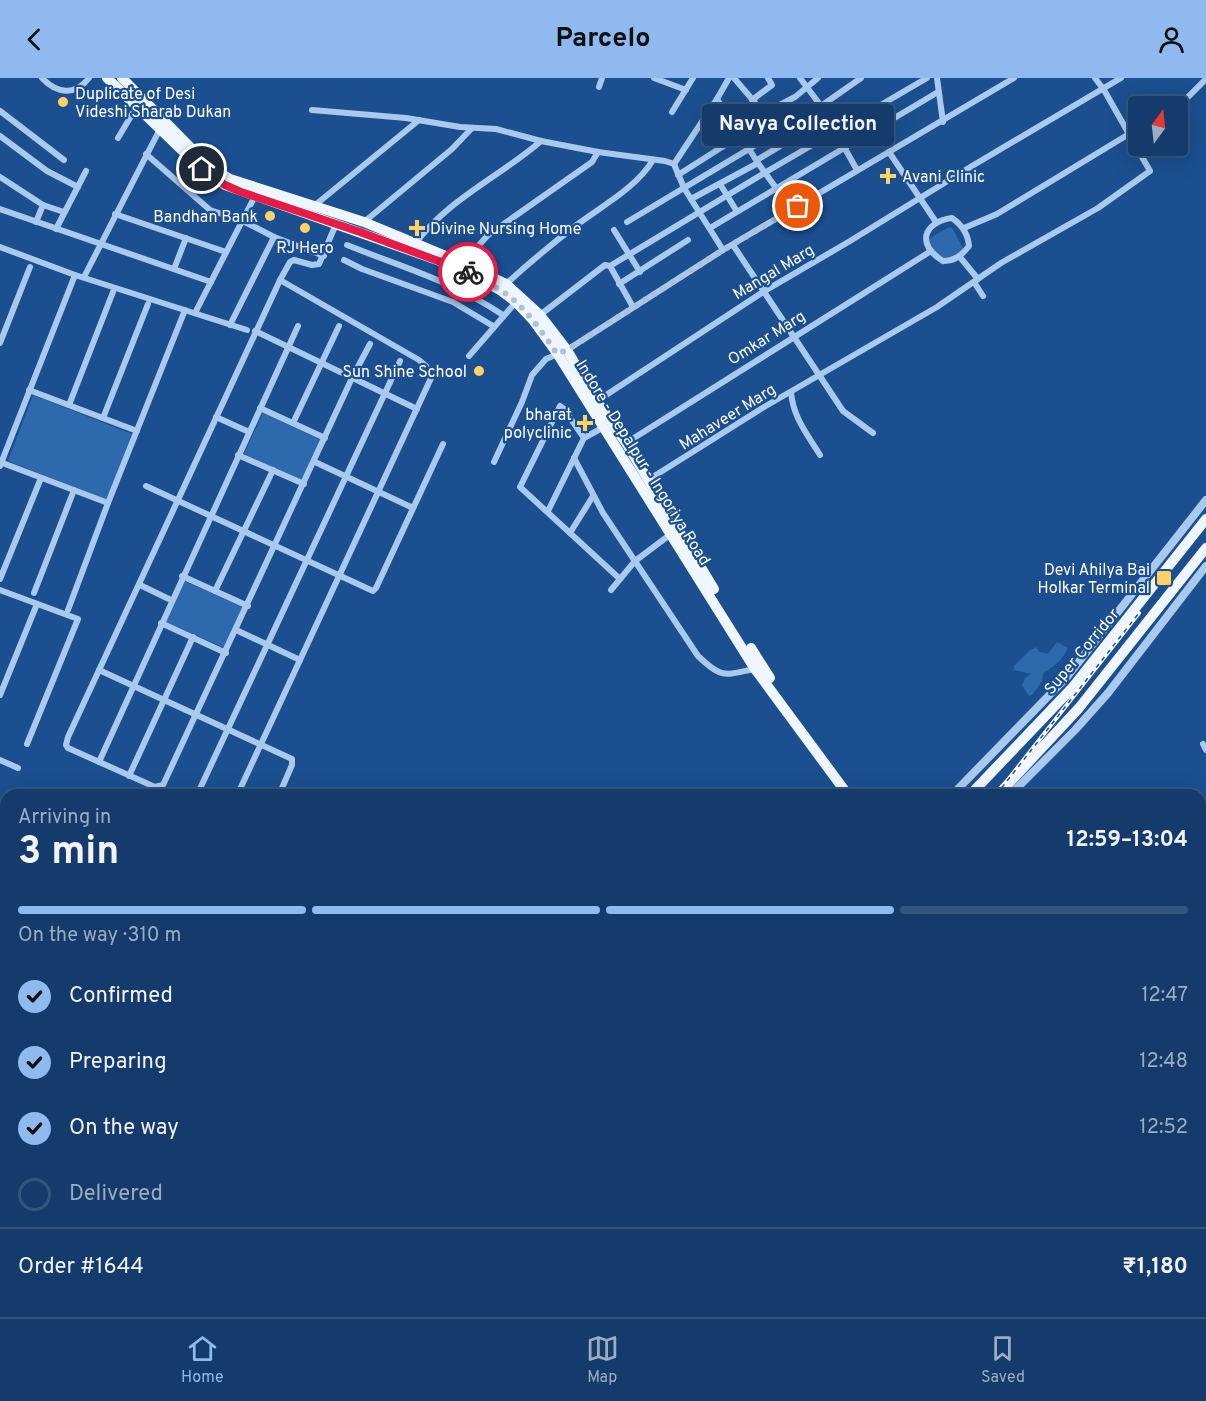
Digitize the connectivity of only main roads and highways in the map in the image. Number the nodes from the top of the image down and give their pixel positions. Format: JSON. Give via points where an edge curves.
{"nodes":[{"id":1,"x":107,"y":78,"type":"edge"},
{"id":2,"x":122,"y":78,"type":"edge"},
{"id":3,"x":163,"y":125,"type":"junction"},
{"id":4,"x":562,"y":352,"type":"junction"},
{"id":5,"x":622,"y":446,"type":"junction"},
{"id":6,"x":1206,"y":519,"type":"edge"},
{"id":7,"x":1206,"y":548,"type":"edge"},
{"id":8,"x":844,"y":789,"type":"edge"},
{"id":9,"x":853,"y":789,"type":"edge"},
{"id":10,"x":976,"y":789,"type":"edge"},
{"id":11,"x":1004,"y":789,"type":"edge"}],
"edges":[{"from":1,"to":3,"type":"main road","name":"Indore - Depalpur - Ingoriya Road"},
{"from":2,"to":3,"type":"main road","name":"Indore - Depalpur - Ingoriya Road"},
{"from":3,"to":4,"type":"main road","name":"Indore - Depalpur - Ingoriya Road","via":[[213,178],[225,185],[460,268],[500,290]]},
{"from":3,"to":4,"type":"main road","name":"Indore - Depalpur - Ingoriya Road","via":[[230,179],[364,222],[485,272],[525,299],[540,315]]},
{"from":4,"to":5,"type":"main road","name":"Indore - Depalpur - Ingoriya Road","via":[[597,401]]},
{"from":4,"to":5,"type":"main road","name":"Indore - Depalpur - Ingoriya Road","via":[[604,427]]},
{"from":5,"to":8,"type":"main road","name":"Indore - Depalpur - Ingoriya Road","via":[[755,669]]},
{"from":5,"to":9,"type":"main road","name":"Indore - Depalpur - Ingoriya Road","via":[[648,480],[767,674]]},
{"from":6,"to":10,"type":"main road","name":"Super Corridor","via":[[1071,688]]},
{"from":7,"to":11,"type":"main road","name":"Super Corridor","via":[[1080,708]]}]}
